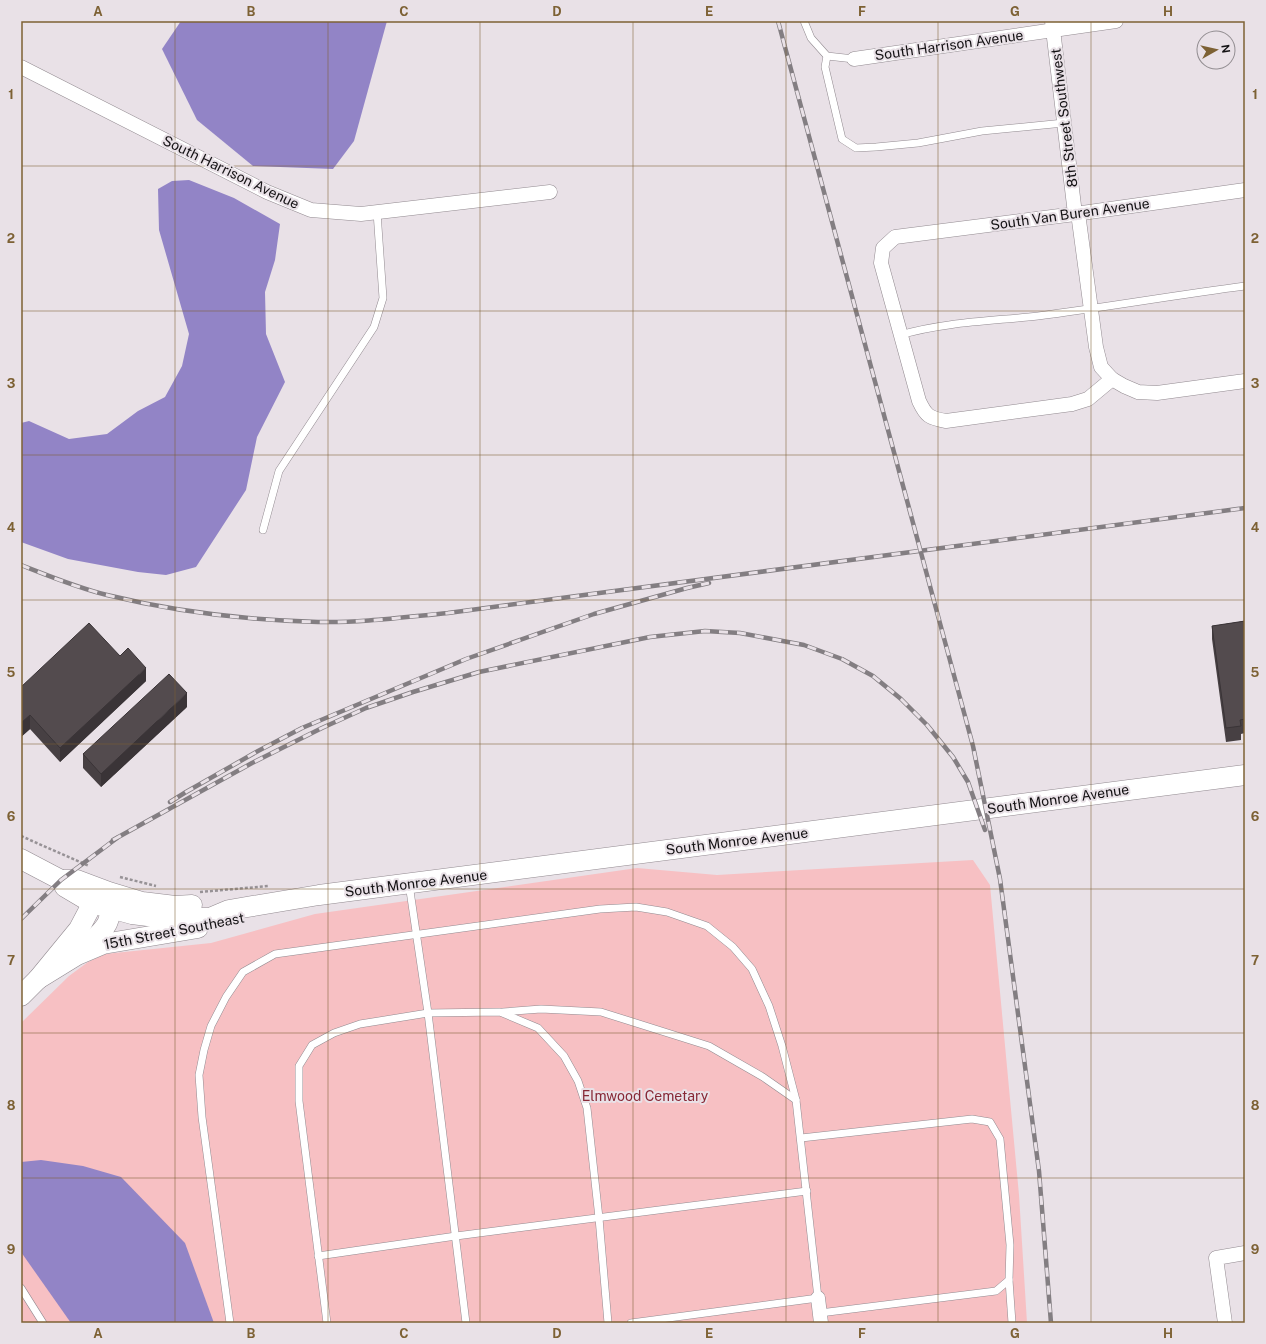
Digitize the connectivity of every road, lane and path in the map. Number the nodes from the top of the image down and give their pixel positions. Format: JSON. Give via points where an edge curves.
{"nodes":[{"id":1,"x":804,"y":21,"type":"edge"},
{"id":2,"x":1116,"y":21,"type":"edge"},
{"id":3,"x":1053,"y":26,"type":"edge"},
{"id":4,"x":827,"y":56,"type":"junction"},
{"id":5,"x":854,"y":59,"type":"joint"},
{"id":6,"x":21,"y":68,"type":"edge"},
{"id":7,"x":1064,"y":123,"type":"junction"},
{"id":8,"x":1245,"y":190,"type":"edge"},
{"id":9,"x":550,"y":192,"type":"dead end"},
{"id":10,"x":377,"y":212,"type":"junction"},
{"id":11,"x":1076,"y":213,"type":"junction"},
{"id":12,"x":1245,"y":286,"type":"edge"},
{"id":13,"x":1090,"y":308,"type":"junction"},
{"id":14,"x":900,"y":336,"type":"junction"},
{"id":15,"x":1112,"y":379,"type":"junction"},
{"id":16,"x":1245,"y":381,"type":"edge"},
{"id":17,"x":263,"y":530,"type":"dead end"},
{"id":18,"x":1245,"y":775,"type":"edge"},
{"id":19,"x":21,"y":836,"type":"edge"},
{"id":20,"x":21,"y":859,"type":"edge"},
{"id":21,"x":92,"y":867,"type":"dead end"},
{"id":22,"x":409,"y":884,"type":"junction"},
{"id":23,"x":275,"y":885,"type":"dead end"},
{"id":24,"x":160,"y":887,"type":"dead end"},
{"id":25,"x":198,"y":892,"type":"dead end"},
{"id":26,"x":106,"y":894,"type":"junction"},
{"id":27,"x":319,"y":895,"type":"junction"},
{"id":28,"x":416,"y":935,"type":"junction"},
{"id":29,"x":77,"y":955,"type":"junction"},
{"id":30,"x":38,"y":979,"type":"junction"},
{"id":31,"x":21,"y":996,"type":"edge"},
{"id":32,"x":500,"y":1012,"type":"junction"},
{"id":33,"x":428,"y":1013,"type":"junction"},
{"id":34,"x":796,"y":1100,"type":"junction"},
{"id":35,"x":801,"y":1138,"type":"junction"},
{"id":36,"x":807,"y":1191,"type":"junction"},
{"id":37,"x":599,"y":1218,"type":"junction"},
{"id":38,"x":456,"y":1236,"type":"junction"},
{"id":39,"x":1245,"y":1254,"type":"edge"},
{"id":40,"x":318,"y":1256,"type":"junction"},
{"id":41,"x":1009,"y":1280,"type":"junction"},
{"id":42,"x":21,"y":1288,"type":"edge"},
{"id":43,"x":818,"y":1298,"type":"junction"},
{"id":44,"x":821,"y":1318,"type":"edge"},
{"id":45,"x":43,"y":1323,"type":"edge"},
{"id":46,"x":230,"y":1323,"type":"edge"},
{"id":47,"x":327,"y":1323,"type":"edge"},
{"id":48,"x":466,"y":1323,"type":"edge"},
{"id":49,"x":608,"y":1323,"type":"edge"},
{"id":50,"x":631,"y":1323,"type":"edge"},
{"id":51,"x":1012,"y":1323,"type":"edge"},
{"id":52,"x":1225,"y":1323,"type":"edge"}],
"edges":[{"from":1,"to":4,"type":"lane","via":[[811,38]]},
{"from":2,"to":3,"type":"street","name":"South Harrison Avenue"},
{"from":3,"to":5,"type":"street","name":"South Harrison Avenue"},
{"from":3,"to":7,"type":"street","name":"8th Street Southwest"},
{"from":4,"to":5,"type":"lane"},
{"from":4,"to":7,"type":"lane","via":[[825,67],[842,138],[856,148],[918,143],[982,131]]},
{"from":6,"to":10,"type":"street","name":"South Harrison Avenue","via":[[268,192],[304,207],[312,210],[361,214]]},
{"from":7,"to":11,"type":"street","name":"8th Street Southwest"},
{"from":8,"to":11,"type":"street","name":"South Van Buren Avenue"},
{"from":9,"to":10,"type":"street","name":"South Harrison Avenue"},
{"from":10,"to":17,"type":"lane","via":[[383,298],[374,327],[279,471]]},
{"from":11,"to":13,"type":"street","name":"8th Street Southwest"},
{"from":11,"to":14,"type":"street","name":"South Van Buren Avenue","via":[[895,237],[883,248],[881,262]]},
{"from":12,"to":13,"type":"lane"},
{"from":13,"to":14,"type":"lane","via":[[914,331]]},
{"from":13,"to":15,"type":"street","name":"8th Street Southwest","via":[[1101,367]]},
{"from":14,"to":15,"type":"street","via":[[919,401],[925,414],[932,419],[946,421],[1072,404],[1088,399]]},
{"from":15,"to":16,"type":"street","via":[[1138,392],[1157,393]]},
{"from":18,"to":22,"type":"main road","name":"South Monroe Avenue"},
{"from":19,"to":21,"type":"path"},
{"from":20,"to":26,"type":"main road","name":"South Monroe Avenue","via":[[61,880],[77,880]]},
{"from":22,"to":27,"type":"main road","name":"South Monroe Avenue"},
{"from":22,"to":28,"type":"lane"},
{"from":23,"to":25,"type":"path"},
{"from":24,"to":26,"type":"path"},
{"from":26,"to":27,"type":"main road","name":"South Monroe Avenue","via":[[132,914],[172,918],[210,918],[229,910]]},
{"from":26,"to":29,"type":"main road","name":"15th Street Southeast","via":[[109,923]]},
{"from":26,"to":30,"type":"main road"},
{"from":27,"to":29,"type":"main road","name":"15th Street Southeast","via":[[220,924],[102,944]]},
{"from":28,"to":33,"type":"lane"},
{"from":28,"to":34,"type":"lane","via":[[600,909],[636,907],[667,912],[707,926],[733,947],[752,969],[769,1006]]},
{"from":28,"to":46,"type":"lane","via":[[275,954],[243,972],[211,1026],[200,1075],[202,1117]]},
{"from":29,"to":30,"type":"main road","name":"15th Street Southeast"},
{"from":30,"to":31,"type":"main road"},
{"from":32,"to":33,"type":"lane"},
{"from":32,"to":34,"type":"lane","via":[[541,1009],[601,1012],[710,1046]]},
{"from":32,"to":37,"type":"lane","via":[[538,1028],[564,1056],[578,1081],[586,1108]]},
{"from":33,"to":38,"type":"lane"},
{"from":33,"to":40,"type":"lane","via":[[360,1024],[334,1032],[312,1045],[299,1066],[299,1102]]},
{"from":34,"to":35,"type":"lane"},
{"from":35,"to":36,"type":"lane"},
{"from":35,"to":41,"type":"lane","via":[[972,1119],[990,1122],[1000,1139],[1010,1244]]},
{"from":36,"to":37,"type":"lane"},
{"from":36,"to":43,"type":"lane"},
{"from":37,"to":38,"type":"lane"},
{"from":37,"to":49,"type":"lane"},
{"from":38,"to":40,"type":"lane"},
{"from":38,"to":48,"type":"lane"},
{"from":39,"to":52,"type":"street","via":[[1216,1258]]},
{"from":40,"to":47,"type":"lane"},
{"from":41,"to":44,"type":"lane","via":[[996,1291]]},
{"from":41,"to":51,"type":"lane"},
{"from":42,"to":45,"type":"lane"},
{"from":43,"to":44,"type":"street"},
{"from":43,"to":50,"type":"lane"}]}
